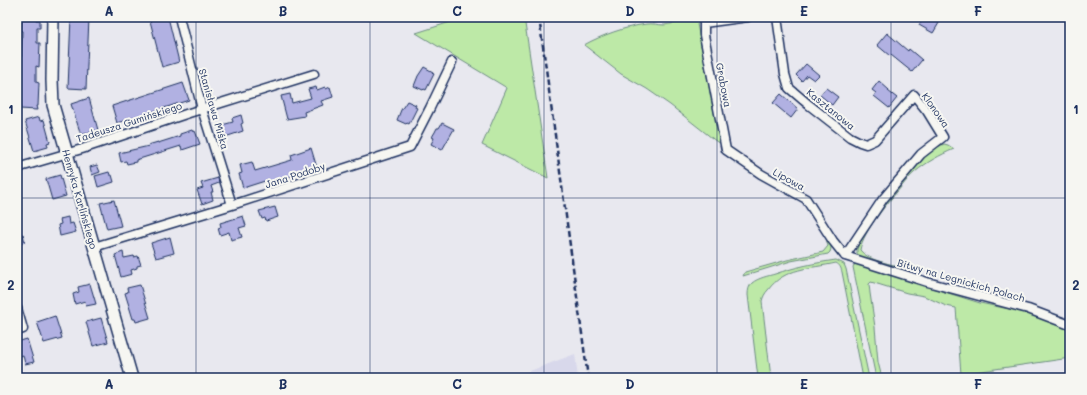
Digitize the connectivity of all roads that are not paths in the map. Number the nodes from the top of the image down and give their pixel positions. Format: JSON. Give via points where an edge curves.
{"nodes":[{"id":1,"x":53,"y":17,"type":"edge"},
{"id":2,"x":179,"y":17,"type":"edge"},
{"id":3,"x":748,"y":17,"type":"edge"},
{"id":4,"x":777,"y":17,"type":"edge"},
{"id":5,"x":452,"y":62,"type":"dead end"},
{"id":6,"x":314,"y":74,"type":"dead end"},
{"id":7,"x":914,"y":95,"type":"joint"},
{"id":8,"x":202,"y":109,"type":"junction"},
{"id":9,"x":726,"y":150,"type":"joint"},
{"id":10,"x":67,"y":153,"type":"junction"},
{"id":11,"x":17,"y":168,"type":"edge"},
{"id":12,"x":232,"y":205,"type":"junction"},
{"id":13,"x":94,"y":247,"type":"junction"},
{"id":14,"x":845,"y":256,"type":"junction"},
{"id":15,"x":17,"y":308,"type":"edge"},
{"id":16,"x":1070,"y":325,"type":"edge"},
{"id":17,"x":17,"y":331,"type":"edge"},
{"id":18,"x":132,"y":378,"type":"edge"}],
"edges":[{"from":1,"to":10,"type":"street","name":"Henryka Karlińskiego","via":[[53,105]]},
{"from":2,"to":8,"type":"street","name":"Stanisława Miśka"},
{"from":3,"to":9,"type":"street","name":"Grabowa","via":[[704,23],[704,35]]},
{"from":4,"to":7,"type":"street","name":"Kasztanowa","via":[[789,88],[850,137],[866,144],[875,140]]},
{"from":5,"to":12,"type":"street","name":"Jana Podoby","via":[[410,147]]},
{"from":6,"to":8,"type":"street","name":"Tadeusza Gumińskiego"},
{"from":7,"to":14,"type":"street","name":"Klonowa","via":[[943,136],[921,154],[883,199]]},
{"from":8,"to":10,"type":"street","name":"Tadeusza Gumińskiego"},
{"from":8,"to":12,"type":"street","name":"Stanisława Miśka"},
{"from":9,"to":14,"type":"street","name":"Lipowa","via":[[761,174],[806,199]]},
{"from":10,"to":11,"type":"street","name":"Tadeusza Gumińskiego"},
{"from":10,"to":13,"type":"street","name":"Henryka Karlińskiego"},
{"from":12,"to":13,"type":"street","name":"Jana Podoby"},
{"from":13,"to":18,"type":"street","name":"Henryka Karlińskiego"},
{"from":14,"to":16,"type":"street","name":"Bitwy na Legnickich Polach","via":[[927,282],[1028,309]]},
{"from":15,"to":17,"type":"street","via":[[23,329]]}]}
